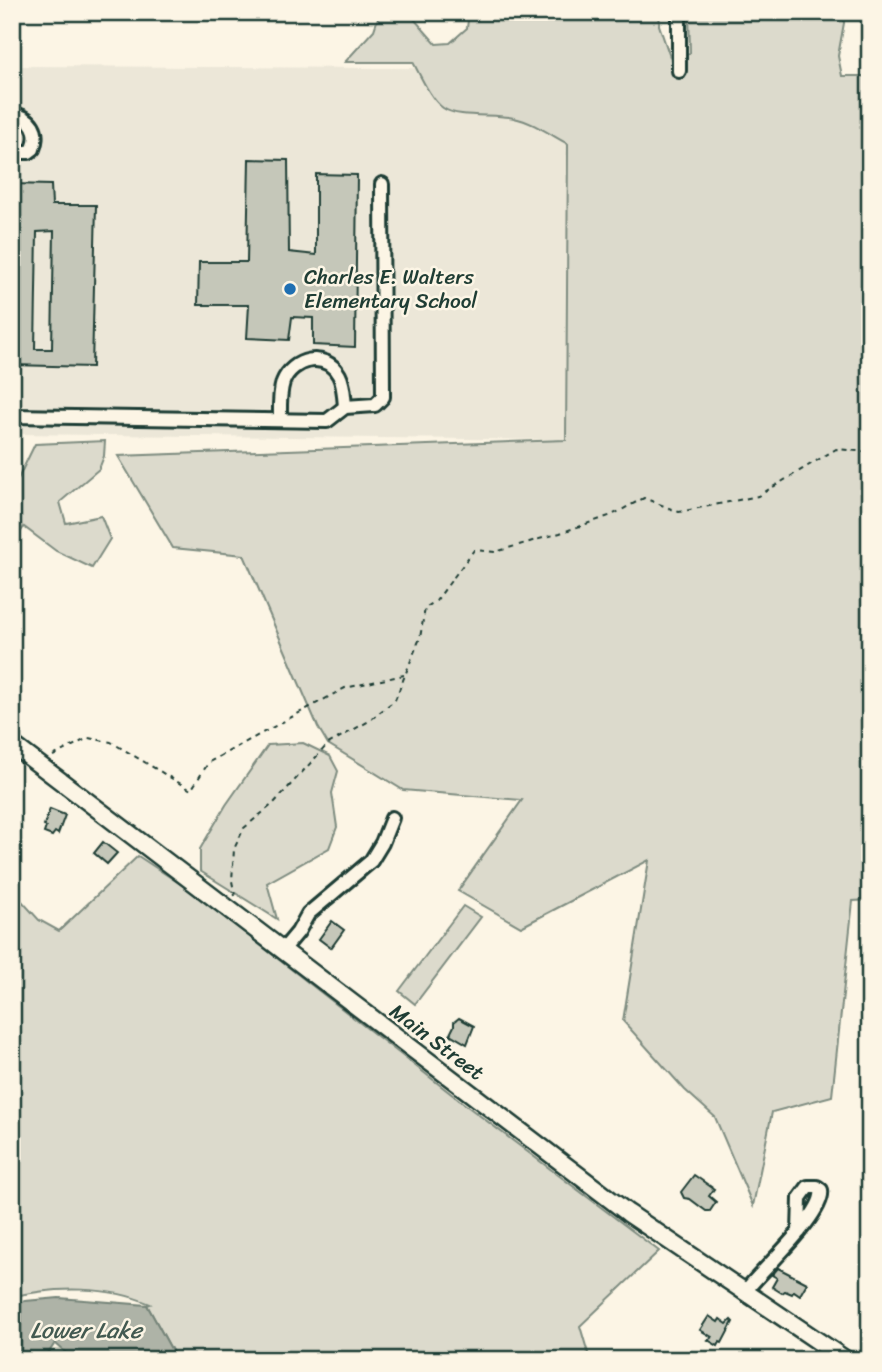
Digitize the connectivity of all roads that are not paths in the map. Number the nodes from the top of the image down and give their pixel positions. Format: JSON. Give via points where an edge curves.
{"nodes":[{"id":1,"x":679,"y":12,"type":"edge"},
{"id":2,"x":680,"y":71,"type":"dead end"},
{"id":3,"x":12,"y":114,"type":"edge"},
{"id":4,"x":12,"y":152,"type":"edge"},
{"id":5,"x":382,"y":184,"type":"dead end"},
{"id":6,"x":345,"y":407,"type":"junction"},
{"id":7,"x":12,"y":416,"type":"edge"},
{"id":8,"x":280,"y":420,"type":"junction"},
{"id":9,"x":12,"y":744,"type":"edge"},
{"id":10,"x":392,"y":818,"type":"dead end"},
{"id":11,"x":283,"y":950,"type":"junction"},
{"id":12,"x":799,"y":1232,"type":"dead end"},
{"id":13,"x":744,"y":1293,"type":"junction"},
{"id":14,"x":846,"y":1360,"type":"edge"}],
"edges":[{"from":1,"to":2,"type":"street"},
{"from":3,"to":4,"type":"street","via":[[34,125],[37,137],[29,152]]},
{"from":5,"to":6,"type":"street","via":[[383,397],[375,405]]},
{"from":6,"to":8,"type":"street","via":[[327,421]]},
{"from":6,"to":8,"type":"street","via":[[334,368],[322,360],[307,360],[295,365],[284,380]]},
{"from":7,"to":8,"type":"street"},
{"from":9,"to":11,"type":"main road","name":"Main Street"},
{"from":10,"to":11,"type":"street","via":[[371,861],[308,914]]},
{"from":11,"to":13,"type":"main road","name":"Main Street","via":[[628,1213]]},
{"from":12,"to":13,"type":"street"},
{"from":13,"to":14,"type":"main road","name":"Main Street"}]}
